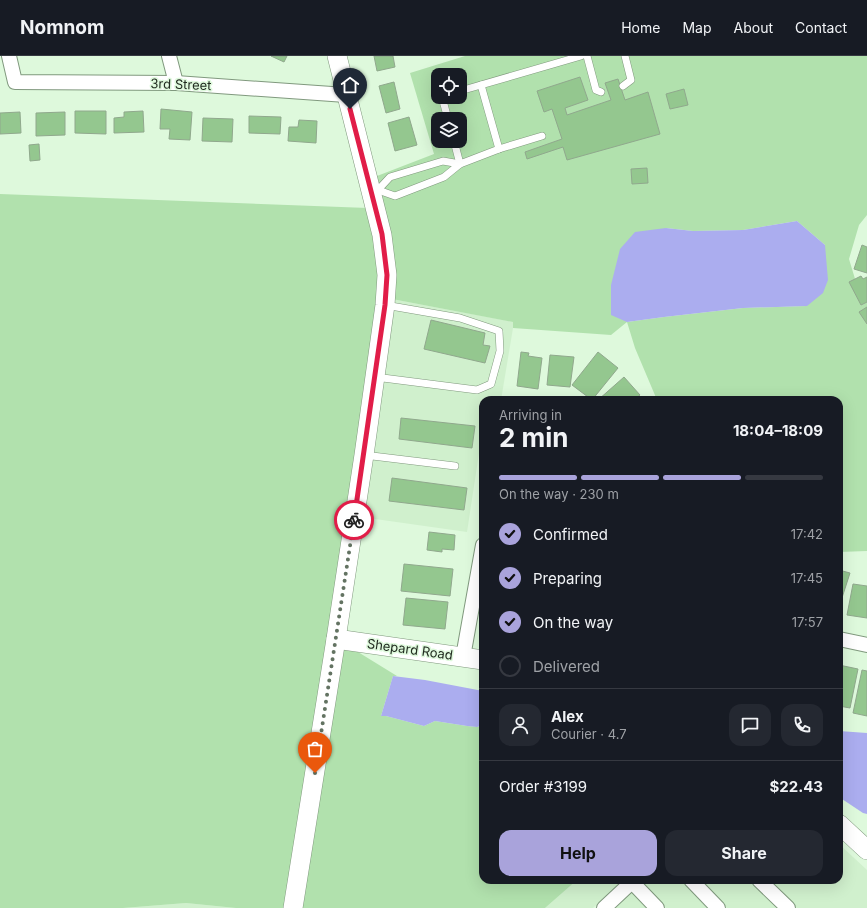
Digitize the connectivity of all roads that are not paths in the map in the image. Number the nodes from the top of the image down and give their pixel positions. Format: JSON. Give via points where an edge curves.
{"nodes":[{"id":1,"x":9,"y":56,"type":"edge"},
{"id":2,"x":169,"y":56,"type":"edge"},
{"id":3,"x":337,"y":56,"type":"edge"},
{"id":4,"x":581,"y":56,"type":"edge"},
{"id":5,"x":587,"y":56,"type":"edge"},
{"id":6,"x":625,"y":56,"type":"edge"},
{"id":7,"x":176,"y":83,"type":"junction"},
{"id":8,"x":481,"y":85,"type":"junction"},
{"id":9,"x":623,"y":86,"type":"dead end"},
{"id":10,"x":467,"y":89,"type":"edge"},
{"id":11,"x":601,"y":92,"type":"dead end"},
{"id":12,"x":346,"y":95,"type":"junction"},
{"id":13,"x":542,"y":136,"type":"dead end"},
{"id":14,"x":456,"y":148,"type":"edge"},
{"id":15,"x":499,"y":149,"type":"junction"},
{"id":16,"x":460,"y":164,"type":"junction"},
{"id":17,"x":375,"y":191,"type":"junction"},
{"id":18,"x":385,"y":305,"type":"junction"},
{"id":19,"x":374,"y":377,"type":"junction"},
{"id":20,"x":364,"y":455,"type":"junction"},
{"id":21,"x":455,"y":466,"type":"dead end"},
{"id":22,"x":479,"y":567,"type":"edge"},
{"id":23,"x":336,"y":639,"type":"junction"},
{"id":24,"x":843,"y":640,"type":"edge"},
{"id":25,"x":867,"y":645,"type":"edge"},
{"id":26,"x":463,"y":657,"type":"junction"},
{"id":27,"x":479,"y":659,"type":"edge"},
{"id":28,"x":843,"y":828,"type":"edge"},
{"id":29,"x":867,"y":850,"type":"edge"},
{"id":30,"x":630,"y":884,"type":"edge"},
{"id":31,"x":636,"y":884,"type":"edge"},
{"id":32,"x":695,"y":884,"type":"edge"},
{"id":33,"x":763,"y":884,"type":"edge"},
{"id":34,"x":293,"y":908,"type":"edge"},
{"id":35,"x":604,"y":908,"type":"edge"},
{"id":36,"x":657,"y":908,"type":"edge"},
{"id":37,"x":718,"y":908,"type":"edge"},
{"id":38,"x":788,"y":908,"type":"edge"}],
"edges":[{"from":1,"to":7,"type":"street","name":"3rd Street","via":[[15,82]]},
{"from":2,"to":7,"type":"street"},
{"from":3,"to":12,"type":"street"},
{"from":4,"to":8,"type":"lane"},
{"from":5,"to":11,"type":"lane","via":[[596,90]]},
{"from":6,"to":9,"type":"lane","via":[[631,80]]},
{"from":7,"to":12,"type":"street","name":"3rd Street"},
{"from":8,"to":10,"type":"lane"},
{"from":8,"to":15,"type":"lane"},
{"from":12,"to":17,"type":"street"},
{"from":13,"to":15,"type":"lane"},
{"from":14,"to":16,"type":"lane"},
{"from":15,"to":16,"type":"lane"},
{"from":16,"to":17,"type":"lane","via":[[443,161],[390,177]]},
{"from":16,"to":17,"type":"lane","via":[[444,177],[395,196]]},
{"from":17,"to":18,"type":"street","via":[[387,275]]},
{"from":18,"to":19,"type":"street"},
{"from":18,"to":19,"type":"lane","via":[[460,318],[499,331],[500,351],[491,384],[476,390]]},
{"from":19,"to":20,"type":"street"},
{"from":20,"to":21,"type":"lane"},
{"from":20,"to":23,"type":"street"},
{"from":22,"to":26,"type":"street"},
{"from":23,"to":26,"type":"street","name":"Shepard Road"},
{"from":23,"to":34,"type":"street"},
{"from":24,"to":25,"type":"street"},
{"from":26,"to":27,"type":"street","name":"Shepard Road"},
{"from":28,"to":29,"type":"street"},
{"from":30,"to":35,"type":"street"},
{"from":31,"to":36,"type":"street"},
{"from":32,"to":37,"type":"street"},
{"from":33,"to":38,"type":"street"}]}
